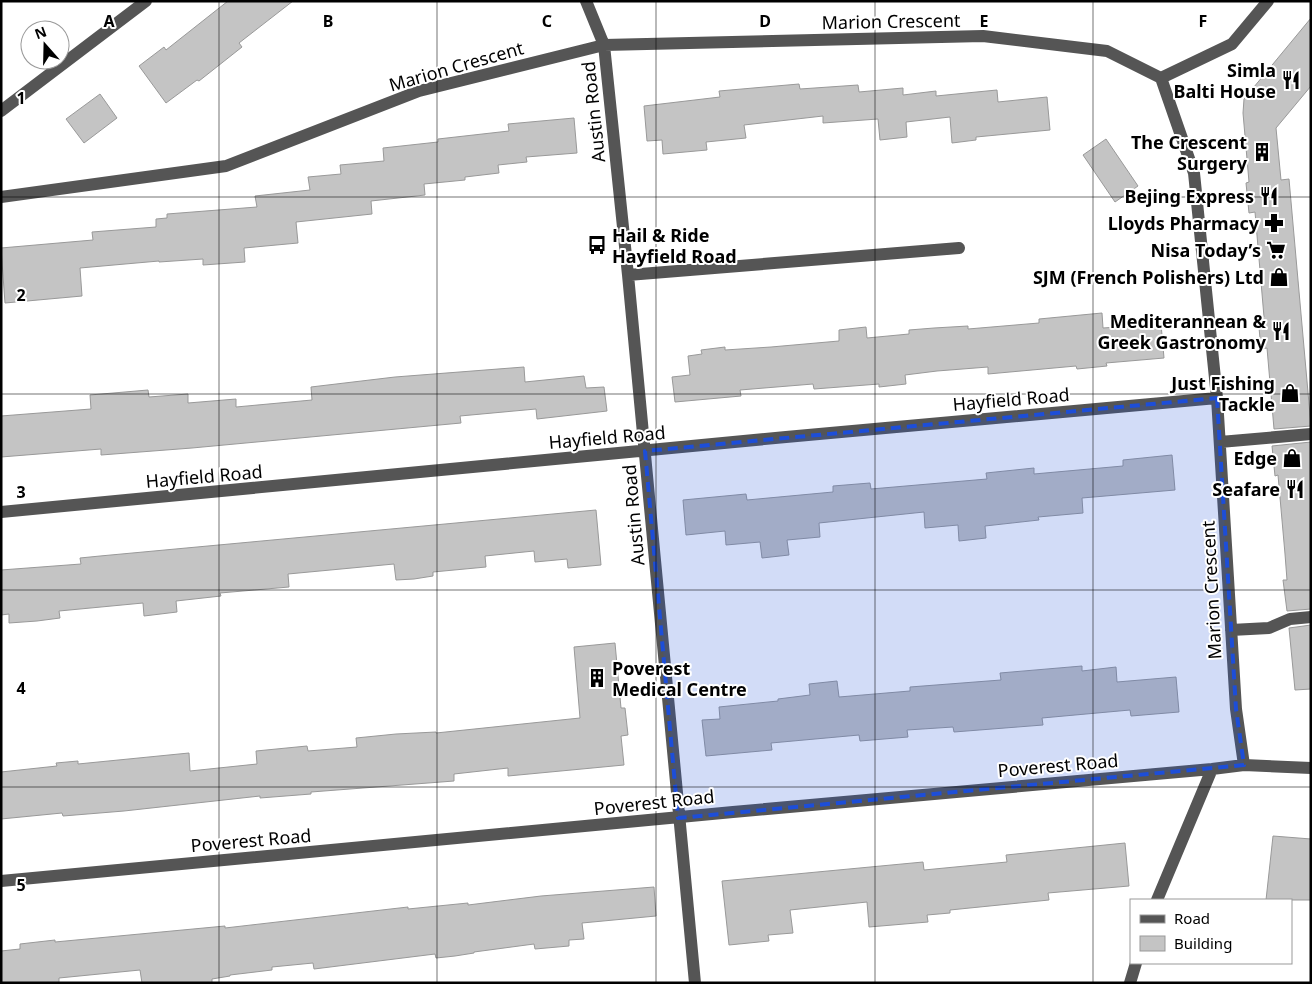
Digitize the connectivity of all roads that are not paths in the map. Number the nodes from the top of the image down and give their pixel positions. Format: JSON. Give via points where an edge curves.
{"nodes":[{"id":1,"x":146,"y":1,"type":"edge"},
{"id":2,"x":586,"y":1,"type":"edge"},
{"id":3,"x":1268,"y":1,"type":"edge"},
{"id":4,"x":604,"y":45,"type":"junction"},
{"id":5,"x":1161,"y":78,"type":"junction"},
{"id":6,"x":1,"y":111,"type":"edge"},
{"id":7,"x":1,"y":197,"type":"edge"},
{"id":8,"x":959,"y":248,"type":"dead end"},
{"id":9,"x":628,"y":275,"type":"junction"},
{"id":10,"x":1217,"y":398,"type":"junction"},
{"id":11,"x":1311,"y":434,"type":"edge"},
{"id":12,"x":1220,"y":442,"type":"junction"},
{"id":13,"x":645,"y":451,"type":"junction"},
{"id":14,"x":1,"y":512,"type":"edge"},
{"id":15,"x":1311,"y":617,"type":"edge"},
{"id":16,"x":1231,"y":630,"type":"junction"},
{"id":17,"x":1244,"y":765,"type":"junction"},
{"id":18,"x":1311,"y":768,"type":"edge"},
{"id":19,"x":1212,"y":769,"type":"junction"},
{"id":20,"x":678,"y":818,"type":"junction"},
{"id":21,"x":1,"y":881,"type":"edge"},
{"id":22,"x":1157,"y":899,"type":"edge"},
{"id":23,"x":1136,"y":964,"type":"edge"},
{"id":24,"x":695,"y":983,"type":"edge"},
{"id":25,"x":1130,"y":983,"type":"edge"}],
"edges":[{"from":1,"to":6,"type":"street"},
{"from":2,"to":4,"type":"street","name":"Austin Road"},
{"from":3,"to":5,"type":"street","via":[[1232,44]]},
{"from":4,"to":5,"type":"street","name":"Marion Crescent","via":[[983,36],[1107,51]]},
{"from":4,"to":7,"type":"street","name":"Marion Crescent","via":[[419,91],[226,166]]},
{"from":4,"to":9,"type":"street","name":"Austin Road"},
{"from":5,"to":10,"type":"street","name":"Marion Crescent","via":[[1194,174]]},
{"from":8,"to":9,"type":"street"},
{"from":9,"to":13,"type":"street","name":"Austin Road"},
{"from":10,"to":12,"type":"street","name":"Marion Crescent"},
{"from":10,"to":13,"type":"street","name":"Hayfield Road"},
{"from":11,"to":12,"type":"street"},
{"from":12,"to":16,"type":"street","name":"Marion Crescent"},
{"from":13,"to":14,"type":"street","name":"Hayfield Road"},
{"from":13,"to":20,"type":"street","name":"Austin Road"},
{"from":15,"to":16,"type":"street","via":[[1290,619],[1269,628]]},
{"from":16,"to":17,"type":"street","name":"Marion Crescent","via":[[1236,709]]},
{"from":17,"to":18,"type":"street","name":"Poverest Road"},
{"from":17,"to":19,"type":"street","name":"Poverest Road"},
{"from":19,"to":20,"type":"street","name":"Poverest Road"},
{"from":19,"to":22,"type":"street"},
{"from":20,"to":21,"type":"street","name":"Poverest Road"},
{"from":20,"to":24,"type":"street","name":"Austin Road"},
{"from":23,"to":25,"type":"street"}]}
